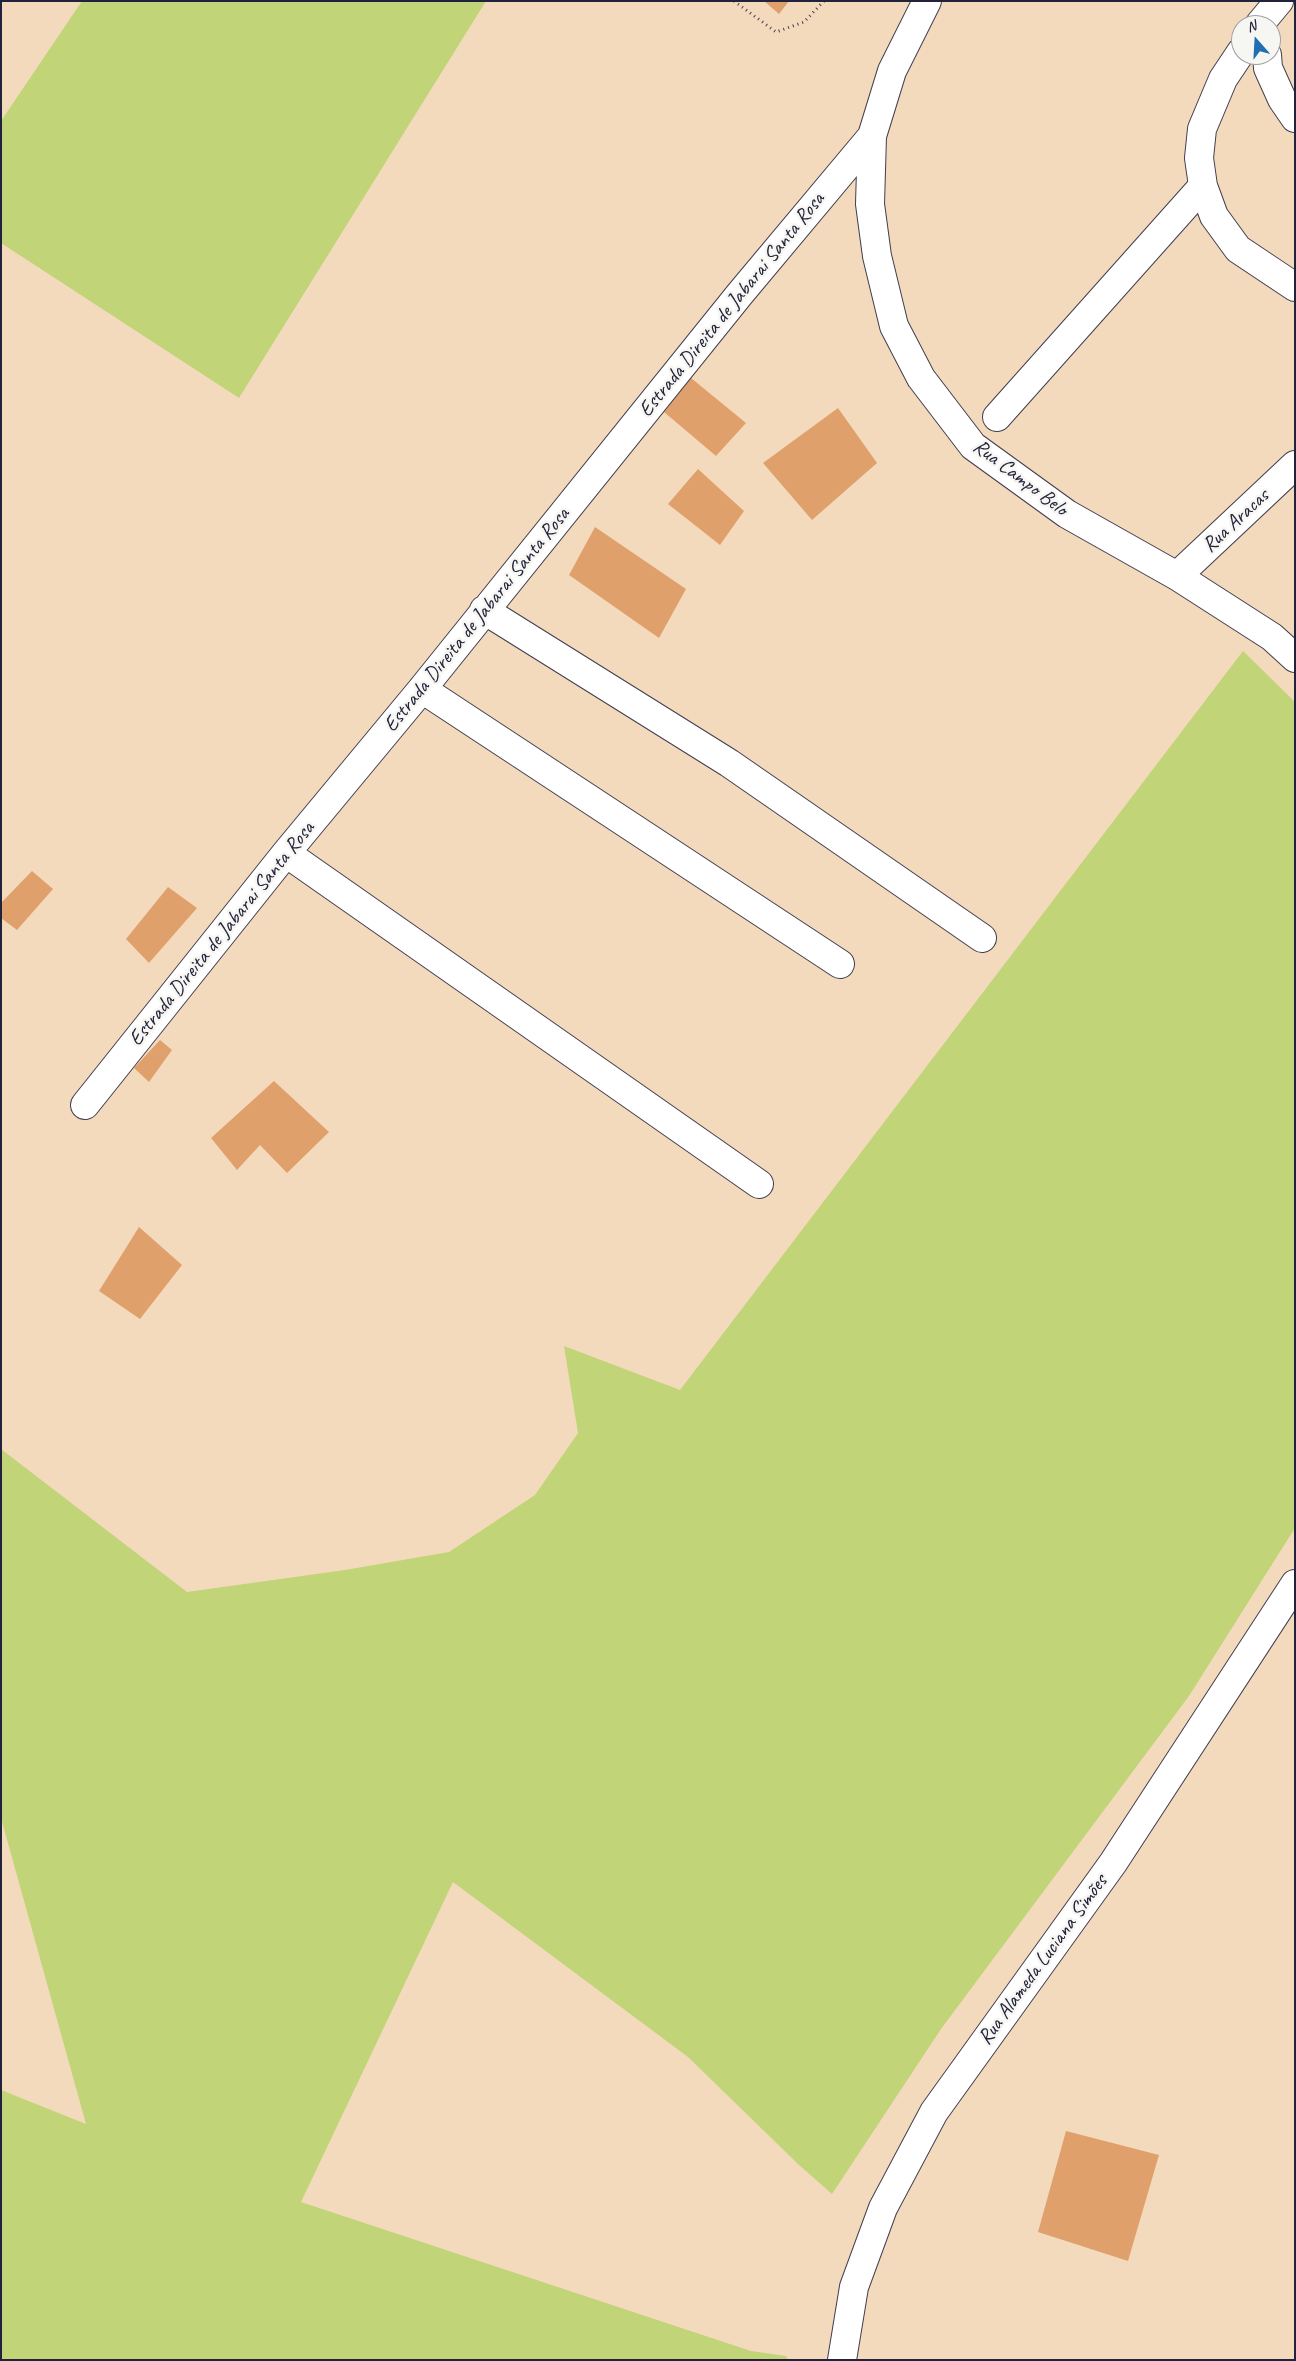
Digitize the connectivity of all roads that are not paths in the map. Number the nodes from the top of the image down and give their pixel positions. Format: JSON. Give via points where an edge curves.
{"nodes":[{"id":1,"x":927,"y":1,"type":"edge"},
{"id":2,"x":1232,"y":65,"type":"edge"},
{"id":3,"x":1268,"y":65,"type":"edge"},
{"id":4,"x":1295,"y":118,"type":"edge"},
{"id":5,"x":872,"y":136,"type":"junction"},
{"id":6,"x":1202,"y":186,"type":"junction"},
{"id":7,"x":1295,"y":287,"type":"edge"},
{"id":8,"x":997,"y":417,"type":"dead end"},
{"id":9,"x":1295,"y":465,"type":"edge"},
{"id":10,"x":1178,"y":576,"type":"junction"},
{"id":11,"x":484,"y":610,"type":"junction"},
{"id":12,"x":1295,"y":658,"type":"edge"},
{"id":13,"x":422,"y":689,"type":"junction"},
{"id":14,"x":286,"y":853,"type":"junction"},
{"id":15,"x":982,"y":938,"type":"dead end"},
{"id":16,"x":840,"y":964,"type":"dead end"},
{"id":17,"x":85,"y":1105,"type":"dead end"},
{"id":18,"x":759,"y":1184,"type":"dead end"},
{"id":19,"x":1295,"y":1584,"type":"edge"},
{"id":20,"x":842,"y":2360,"type":"edge"}],
"edges":[{"from":1,"to":5,"type":"street","name":"Rua Campo Belo","via":[[892,72]]},
{"from":2,"to":6,"type":"street","via":[[1202,129],[1199,158]]},
{"from":3,"to":4,"type":"street"},
{"from":5,"to":10,"type":"street","name":"Rua Campo Belo","via":[[870,204],[877,256],[894,326],[921,378],[973,446],[1067,514]]},
{"from":5,"to":11,"type":"street","name":"Estrada Direita de Jabarai Santa Rosa"},
{"from":6,"to":7,"type":"street","via":[[1214,216],[1238,250]]},
{"from":6,"to":8,"type":"street"},
{"from":9,"to":10,"type":"street","name":"Rua Aracas"},
{"from":10,"to":12,"type":"street","name":"Rua Campo Belo","via":[[1272,637]]},
{"from":11,"to":13,"type":"street","name":"Estrada Direita de Jabarai Santa Rosa"},
{"from":11,"to":15,"type":"street","via":[[728,764]]},
{"from":13,"to":14,"type":"street","name":"Estrada Direita de Jabarai Santa Rosa"},
{"from":13,"to":16,"type":"street"},
{"from":14,"to":17,"type":"street","name":"Estrada Direita de Jabarai Santa Rosa"},
{"from":14,"to":18,"type":"street"},
{"from":19,"to":20,"type":"street","name":"Rua Alameda Luciana Simões","via":[[1113,1863],[934,2112],[880,2217],[854,2288]]}]}
